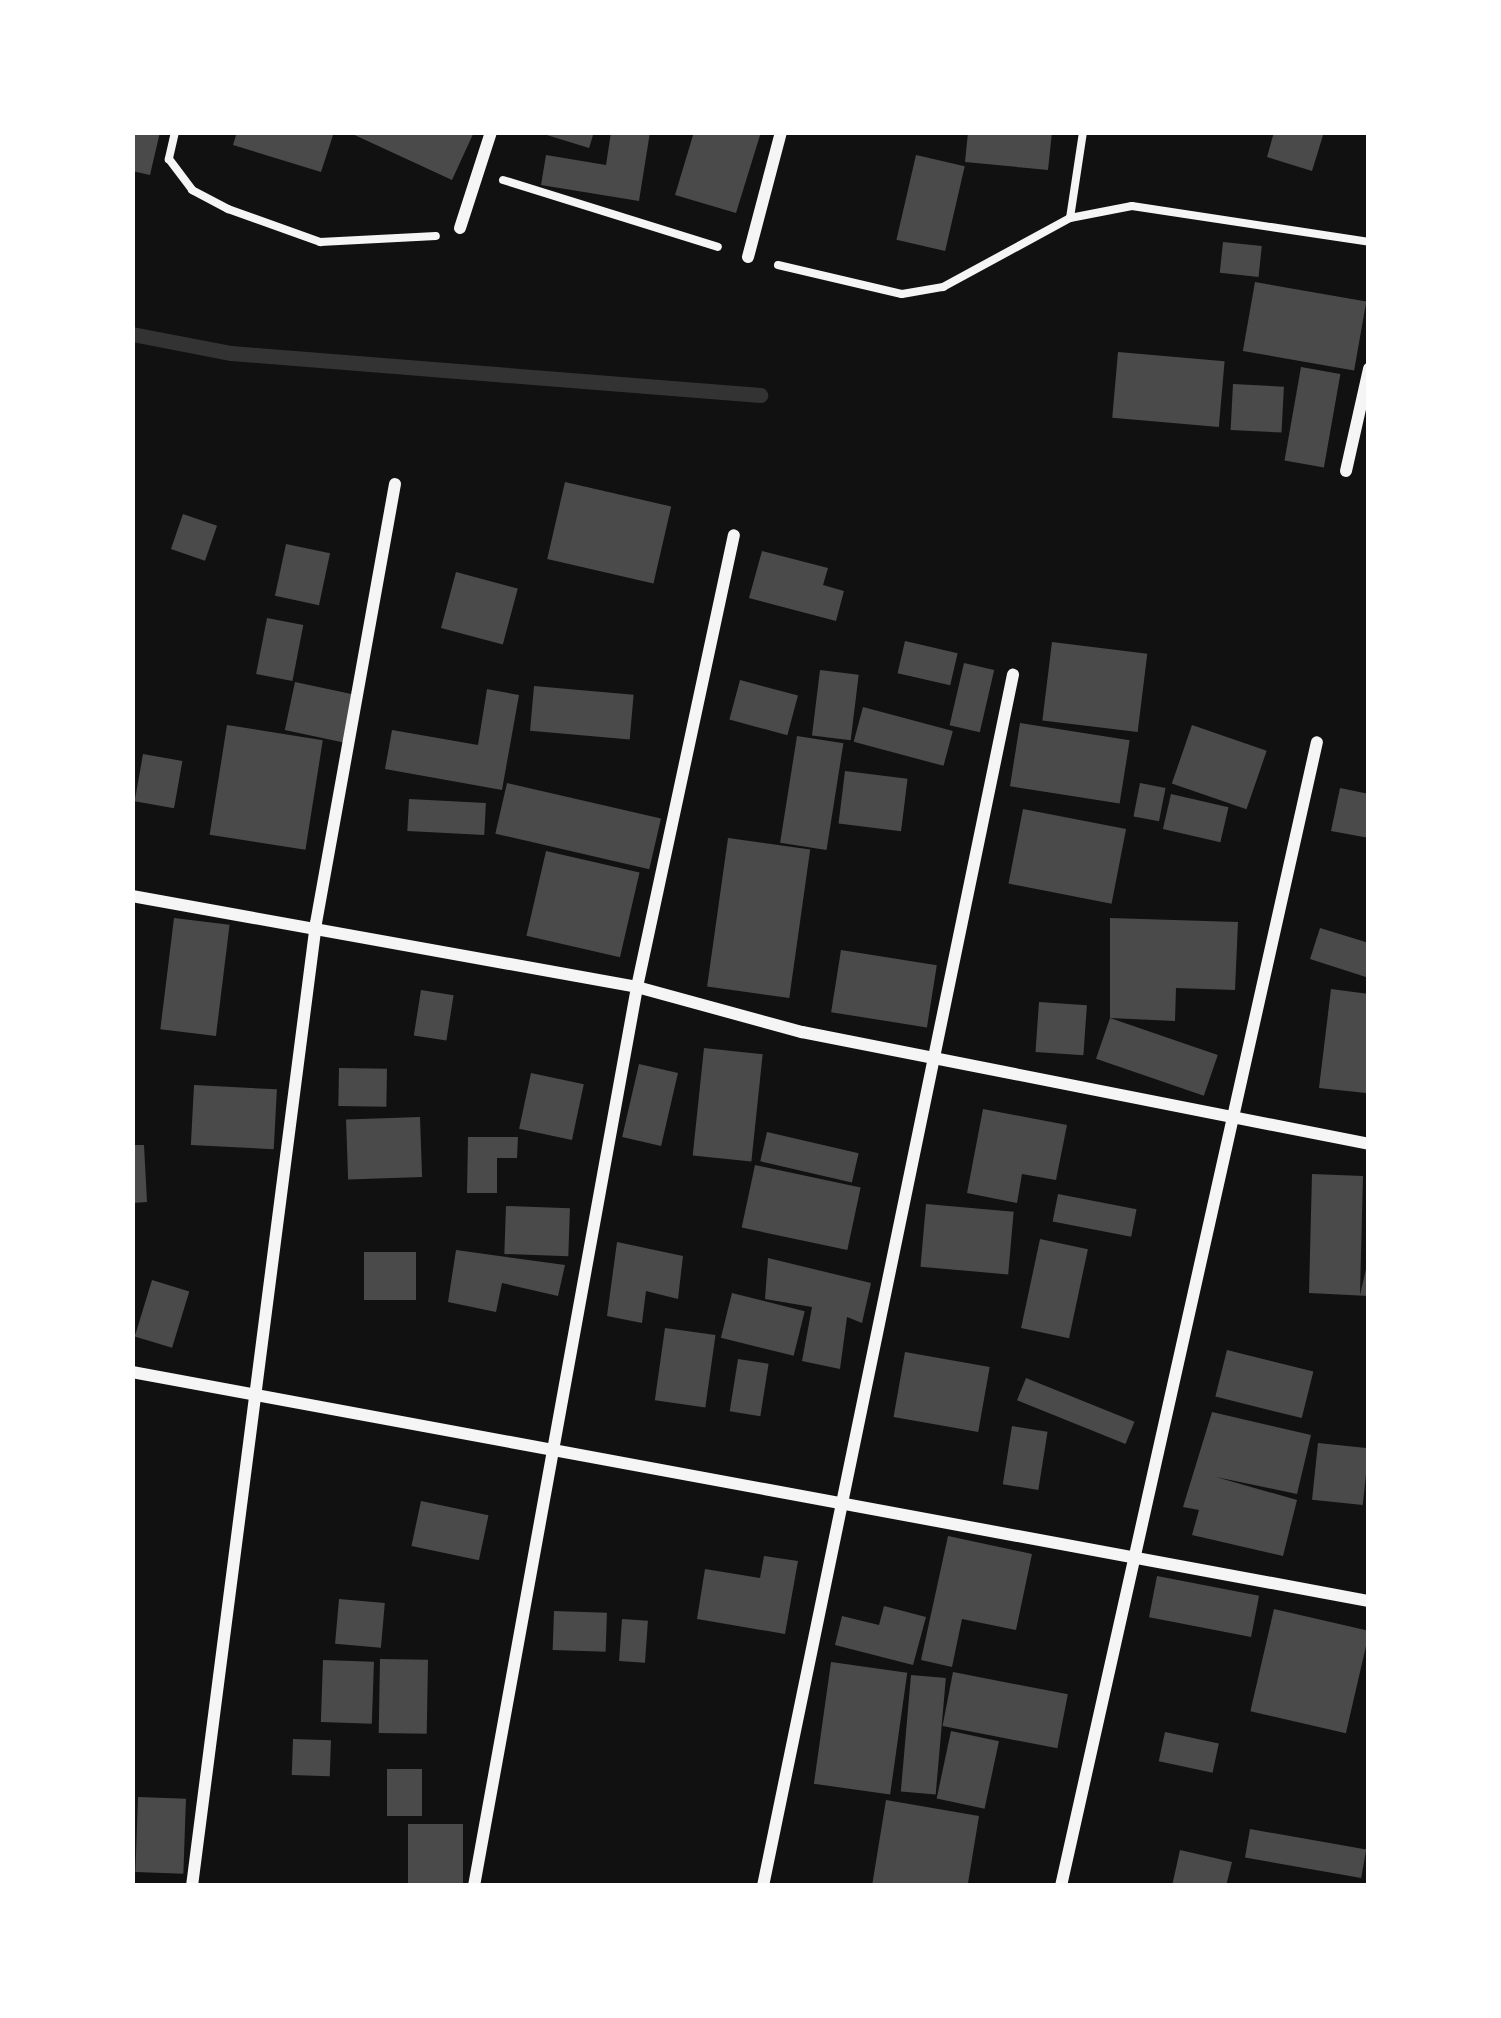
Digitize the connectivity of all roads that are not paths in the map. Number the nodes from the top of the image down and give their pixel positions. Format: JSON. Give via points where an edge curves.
{"nodes":[{"id":1,"x":490,"y":132,"type":"edge"},
{"id":2,"x":781,"y":132,"type":"edge"},
{"id":3,"x":460,"y":228,"type":"road end"},
{"id":4,"x":748,"y":257,"type":"road end"},
{"id":5,"x":1369,"y":369,"type":"edge"},
{"id":6,"x":1346,"y":471,"type":"dead end"},
{"id":7,"x":395,"y":484,"type":"dead end"},
{"id":8,"x":734,"y":535,"type":"dead end"},
{"id":9,"x":1013,"y":675,"type":"dead end"},
{"id":10,"x":1317,"y":742,"type":"dead end"},
{"id":11,"x":132,"y":896,"type":"edge"},
{"id":12,"x":316,"y":923,"type":"junction"},
{"id":13,"x":637,"y":987,"type":"junction"},
{"id":14,"x":936,"y":1055,"type":"junction"},
{"id":15,"x":1231,"y":1113,"type":"junction"},
{"id":16,"x":1369,"y":1144,"type":"edge"},
{"id":17,"x":132,"y":1372,"type":"edge"},
{"id":18,"x":253,"y":1393,"type":"junction"},
{"id":19,"x":550,"y":1446,"type":"junction"},
{"id":20,"x":836,"y":1500,"type":"junction"},
{"id":21,"x":1134,"y":1563,"type":"junction"},
{"id":22,"x":1369,"y":1601,"type":"edge"},
{"id":23,"x":192,"y":1886,"type":"edge"},
{"id":24,"x":474,"y":1886,"type":"edge"},
{"id":25,"x":764,"y":1886,"type":"edge"},
{"id":26,"x":1061,"y":1886,"type":"edge"}],
"edges":[{"from":1,"to":3,"type":"street"},
{"from":2,"to":4,"type":"street"},
{"from":5,"to":6,"type":"street"},
{"from":7,"to":12,"type":"street"},
{"from":8,"to":13,"type":"street"},
{"from":9,"to":14,"type":"street"},
{"from":10,"to":15,"type":"street"},
{"from":11,"to":12,"type":"street"},
{"from":12,"to":13,"type":"street"},
{"from":12,"to":18,"type":"street"},
{"from":13,"to":14,"type":"street"},
{"from":13,"to":19,"type":"street"},
{"from":14,"to":15,"type":"street"},
{"from":14,"to":20,"type":"street"},
{"from":15,"to":16,"type":"street"},
{"from":15,"to":21,"type":"street"},
{"from":17,"to":18,"type":"street"},
{"from":18,"to":19,"type":"street"},
{"from":18,"to":23,"type":"street"},
{"from":19,"to":20,"type":"street"},
{"from":19,"to":24,"type":"street"},
{"from":20,"to":21,"type":"street"},
{"from":20,"to":25,"type":"street"},
{"from":21,"to":22,"type":"street"},
{"from":21,"to":26,"type":"street"}]}
